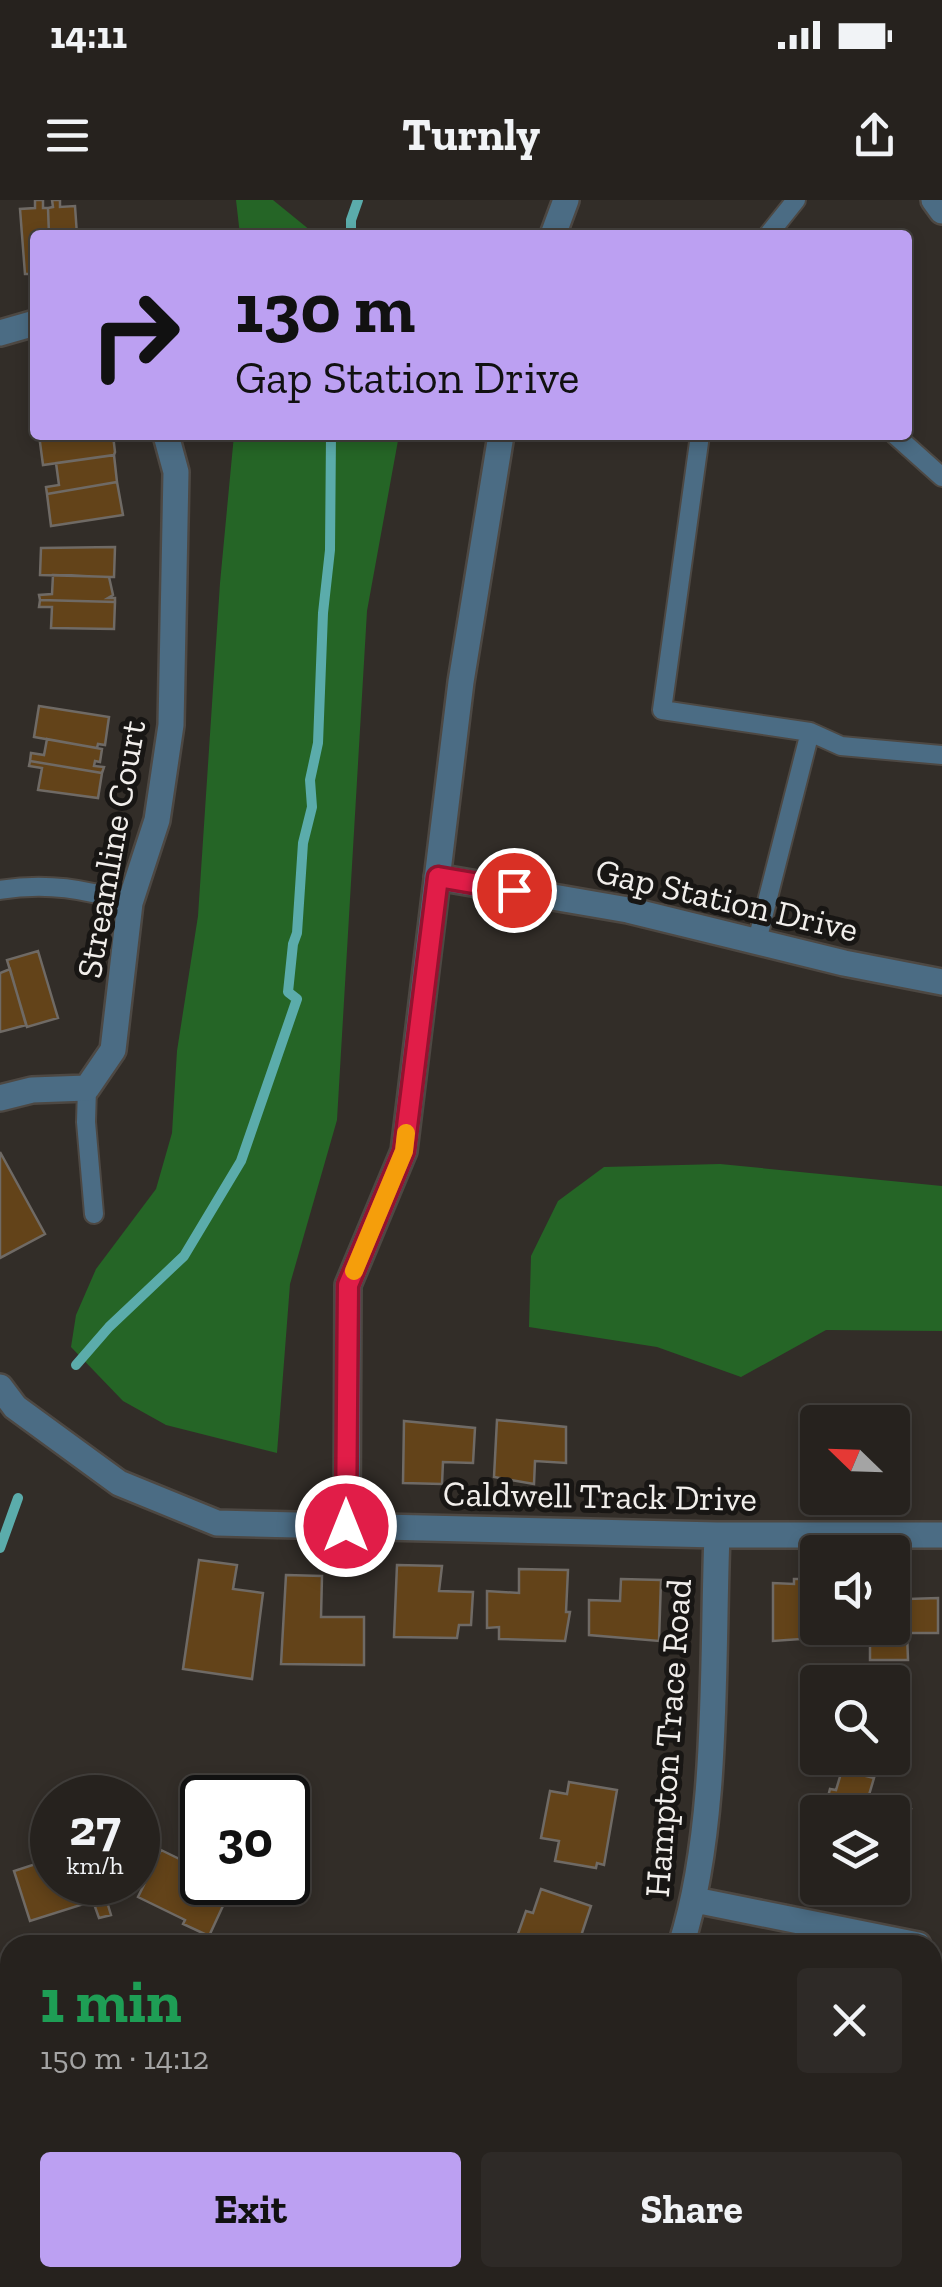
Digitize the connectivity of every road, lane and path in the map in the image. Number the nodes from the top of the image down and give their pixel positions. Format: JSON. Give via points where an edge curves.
{"nodes":[{"id":1,"x":566,"y":200,"type":"edge"},
{"id":2,"x":796,"y":200,"type":"edge"},
{"id":3,"x":934,"y":200,"type":"edge"},
{"id":4,"x":942,"y":211,"type":"edge"},
{"id":5,"x":555,"y":230,"type":"edge"},
{"id":6,"x":772,"y":230,"type":"edge"},
{"id":7,"x":30,"y":325,"type":"edge"},
{"id":8,"x":0,"y":333,"type":"edge"},
{"id":9,"x":167,"y":440,"type":"edge"},
{"id":10,"x":500,"y":440,"type":"edge"},
{"id":11,"x":699,"y":440,"type":"edge"},
{"id":12,"x":901,"y":440,"type":"edge"},
{"id":13,"x":942,"y":477,"type":"edge"},
{"id":14,"x":810,"y":732,"type":"junction"},
{"id":15,"x":942,"y":756,"type":"edge"},
{"id":16,"x":438,"y":877,"type":"junction"},
{"id":17,"x":0,"y":890,"type":"edge"},
{"id":18,"x":130,"y":903,"type":"junction"},
{"id":19,"x":757,"y":941,"type":"junction"},
{"id":20,"x":942,"y":982,"type":"edge"},
{"id":21,"x":87,"y":1088,"type":"junction"},
{"id":22,"x":0,"y":1098,"type":"edge"},
{"id":23,"x":94,"y":1214,"type":"dead end"},
{"id":24,"x":0,"y":1387,"type":"edge"},
{"id":25,"x":346,"y":1526,"type":"junction"},
{"id":26,"x":717,"y":1535,"type":"junction"},
{"id":27,"x":942,"y":1535,"type":"edge"},
{"id":28,"x":695,"y":1900,"type":"junction"},
{"id":29,"x":684,"y":1935,"type":"edge"},
{"id":30,"x":868,"y":1935,"type":"edge"}],
"edges":[{"from":1,"to":5,"type":"street"},
{"from":2,"to":6,"type":"lane"},
{"from":3,"to":4,"type":"street"},
{"from":7,"to":8,"type":"street"},
{"from":9,"to":18,"type":"street","name":"Streamline Court","via":[[176,472],[171,726],[157,820]]},
{"from":10,"to":16,"type":"street"},
{"from":11,"to":14,"type":"lane","via":[[662,710]]},
{"from":12,"to":13,"type":"lane"},
{"from":14,"to":15,"type":"lane","via":[[841,746]]},
{"from":14,"to":19,"type":"lane"},
{"from":16,"to":19,"type":"street","name":"Gap Station Drive","via":[[628,910]]},
{"from":16,"to":25,"type":"street","via":[[404,1151],[348,1285]]},
{"from":17,"to":18,"type":"lane","via":[[34,884]]},
{"from":18,"to":21,"type":"street","name":"Streamline Court","via":[[113,1050]]},
{"from":19,"to":20,"type":"street","name":"Gap Station Drive"},
{"from":21,"to":22,"type":"street"},
{"from":21,"to":23,"type":"lane"},
{"from":24,"to":25,"type":"street","name":"Caldwell Track Drive","via":[[16,1407],[118,1483],[217,1523]]},
{"from":25,"to":26,"type":"street","name":"Caldwell Track Drive"},
{"from":26,"to":27,"type":"street","name":"Caldwell Track Drive"},
{"from":26,"to":28,"type":"street","name":"Hampton Trace Road"},
{"from":28,"to":29,"type":"street","name":"Hampton Trace Road"},
{"from":28,"to":30,"type":"street"}]}
